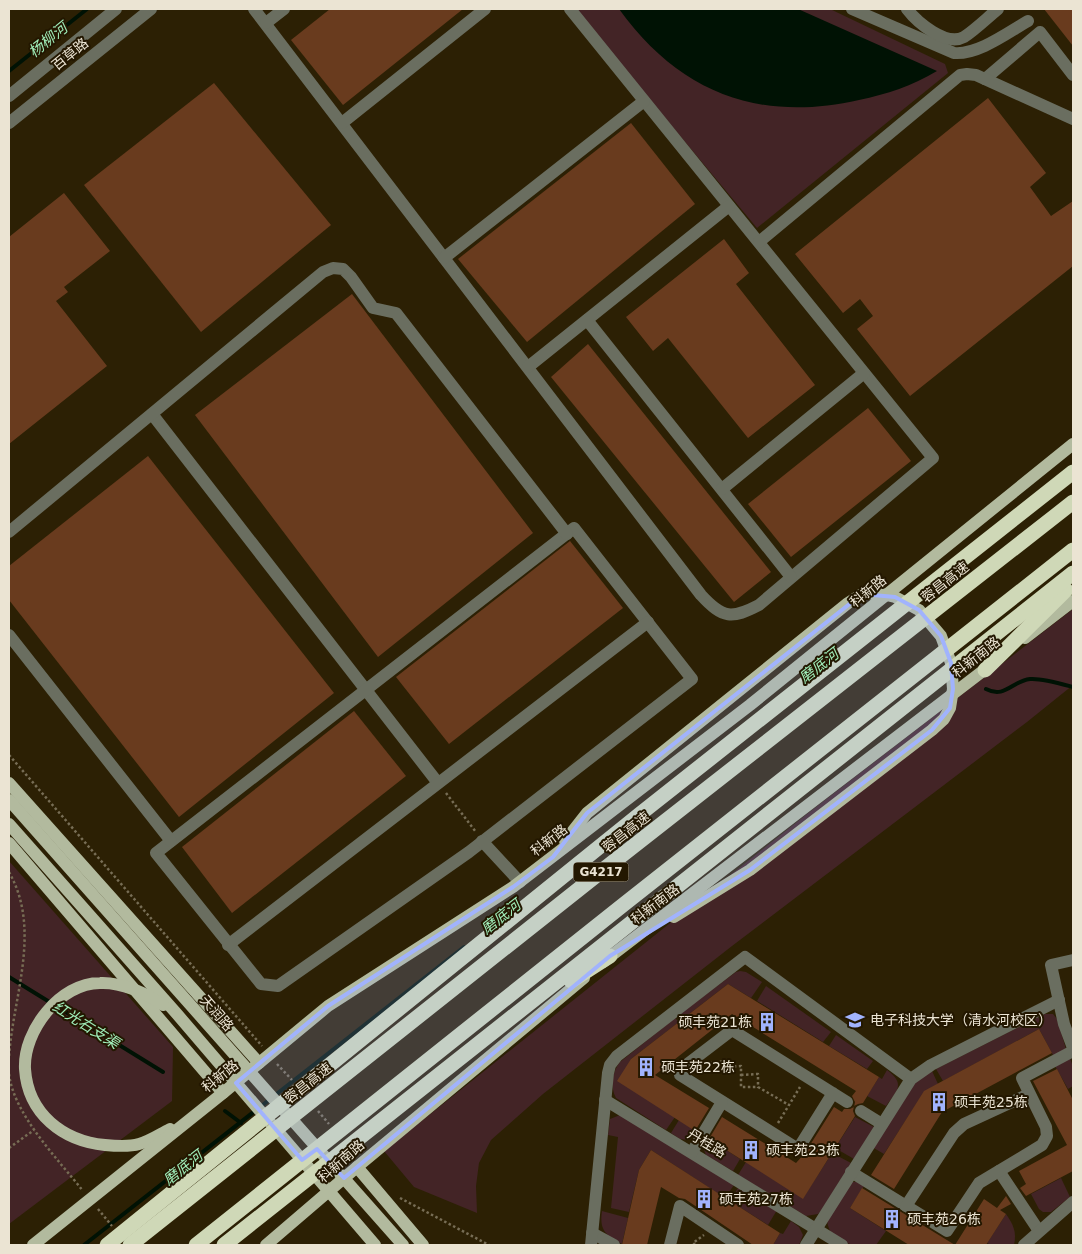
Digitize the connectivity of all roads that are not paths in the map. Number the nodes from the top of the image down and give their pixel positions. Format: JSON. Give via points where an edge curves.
{"nodes":[{"id":1,"x":116,"y":9,"type":"edge"},
{"id":2,"x":150,"y":9,"type":"edge"},
{"id":3,"x":254,"y":9,"type":"edge"},
{"id":4,"x":284,"y":9,"type":"edge"},
{"id":5,"x":485,"y":9,"type":"edge"},
{"id":6,"x":570,"y":9,"type":"edge"},
{"id":7,"x":852,"y":9,"type":"edge"},
{"id":8,"x":907,"y":9,"type":"edge"},
{"id":9,"x":998,"y":9,"type":"edge"},
{"id":10,"x":1028,"y":21,"type":"dead end"},
{"id":11,"x":266,"y":23,"type":"junction"},
{"id":12,"x":1073,"y":75,"type":"edge"},
{"id":13,"x":985,"y":79,"type":"junction"},
{"id":14,"x":9,"y":96,"type":"edge"},
{"id":15,"x":644,"y":101,"type":"junction"},
{"id":16,"x":1073,"y":119,"type":"edge"},
{"id":17,"x":342,"y":122,"type":"junction"},
{"id":18,"x":9,"y":123,"type":"edge"},
{"id":19,"x":729,"y":206,"type":"junction"},
{"id":20,"x":759,"y":242,"type":"junction"},
{"id":21,"x":444,"y":258,"type":"junction"},
{"id":22,"x":587,"y":320,"type":"junction"},
{"id":23,"x":528,"y":367,"type":"junction"},
{"id":24,"x":864,"y":372,"type":"junction"},
{"id":25,"x":152,"y":414,"type":"junction"},
{"id":26,"x":1073,"y":444,"type":"edge"},
{"id":27,"x":1073,"y":472,"type":"edge"},
{"id":28,"x":722,"y":489,"type":"junction"},
{"id":29,"x":1073,"y":502,"type":"edge"},
{"id":30,"x":9,"y":532,"type":"edge"},
{"id":31,"x":567,"y":534,"type":"junction"},
{"id":32,"x":1073,"y":550,"type":"edge"},
{"id":33,"x":1073,"y":573,"type":"edge"},
{"id":34,"x":791,"y":577,"type":"junction"},
{"id":35,"x":1073,"y":582,"type":"edge"},
{"id":36,"x":1073,"y":601,"type":"edge"},
{"id":37,"x":648,"y":622,"type":"junction"},
{"id":38,"x":9,"y":635,"type":"edge"},
{"id":39,"x":985,"y":670,"type":"junction"},
{"id":40,"x":366,"y":690,"type":"junction"},
{"id":41,"x":9,"y":783,"type":"edge"},
{"id":42,"x":441,"y":786,"type":"junction"},
{"id":43,"x":9,"y":800,"type":"edge"},
{"id":44,"x":9,"y":824,"type":"edge"},
{"id":45,"x":171,"y":841,"type":"junction"},
{"id":46,"x":482,"y":841,"type":"junction"},
{"id":47,"x":9,"y":843,"type":"edge"},
{"id":48,"x":553,"y":856,"type":"junction"},
{"id":49,"x":520,"y":882,"type":"junction"},
{"id":50,"x":228,"y":945,"type":"junction"},
{"id":51,"x":610,"y":956,"type":"junction"},
{"id":52,"x":1073,"y":960,"type":"edge"},
{"id":53,"x":1059,"y":1000,"type":"junction"},
{"id":54,"x":177,"y":1014,"type":"junction"},
{"id":55,"x":1069,"y":1023,"type":"edge"},
{"id":56,"x":1073,"y":1049,"type":"edge"},
{"id":57,"x":260,"y":1063,"type":"junction"},
{"id":58,"x":911,"y":1078,"type":"junction"},
{"id":59,"x":388,"y":1092,"type":"junction"},
{"id":60,"x":224,"y":1093,"type":"junction"},
{"id":61,"x":833,"y":1093,"type":"junction"},
{"id":62,"x":1029,"y":1094,"type":"junction"},
{"id":63,"x":606,"y":1100,"type":"junction"},
{"id":64,"x":722,"y":1102,"type":"junction"},
{"id":65,"x":847,"y":1102,"type":"dead end"},
{"id":66,"x":861,"y":1111,"type":"dead end"},
{"id":67,"x":190,"y":1119,"type":"junction"},
{"id":68,"x":882,"y":1124,"type":"junction"},
{"id":69,"x":692,"y":1152,"type":"junction"},
{"id":70,"x":357,"y":1167,"type":"junction"},
{"id":71,"x":999,"y":1171,"type":"junction"},
{"id":72,"x":851,"y":1172,"type":"junction"},
{"id":73,"x":1073,"y":1202,"type":"edge"},
{"id":74,"x":906,"y":1206,"type":"junction"},
{"id":75,"x":817,"y":1228,"type":"junction"},
{"id":76,"x":1039,"y":1231,"type":"junction"},
{"id":77,"x":280,"y":1234,"type":"junction"},
{"id":78,"x":592,"y":1239,"type":"edge"},
{"id":79,"x":33,"y":1245,"type":"edge"},
{"id":80,"x":107,"y":1245,"type":"edge"},
{"id":81,"x":130,"y":1245,"type":"edge"},
{"id":82,"x":196,"y":1245,"type":"edge"},
{"id":83,"x":224,"y":1245,"type":"edge"},
{"id":84,"x":266,"y":1245,"type":"edge"},
{"id":85,"x":272,"y":1245,"type":"edge"},
{"id":86,"x":375,"y":1245,"type":"edge"},
{"id":87,"x":403,"y":1245,"type":"edge"},
{"id":88,"x":423,"y":1245,"type":"edge"},
{"id":89,"x":614,"y":1245,"type":"edge"},
{"id":90,"x":670,"y":1245,"type":"edge"},
{"id":91,"x":738,"y":1245,"type":"edge"},
{"id":92,"x":806,"y":1245,"type":"edge"},
{"id":93,"x":842,"y":1245,"type":"edge"},
{"id":94,"x":1024,"y":1245,"type":"edge"}],
"edges":[{"from":1,"to":14,"type":"street","name":"百草路"},
{"from":2,"to":18,"type":"street","name":"百草路"},
{"from":3,"to":11,"type":"street"},
{"from":4,"to":11,"type":"street"},
{"from":5,"to":17,"type":"street"},
{"from":6,"to":15,"type":"street"},
{"from":7,"to":10,"type":"street","via":[[954,53],[980,48]]},
{"from":8,"to":9,"type":"street","via":[[932,32],[955,40],[963,38]]},
{"from":11,"to":17,"type":"street"},
{"from":12,"to":13,"type":"street","via":[[1040,32]]},
{"from":13,"to":16,"type":"street"},
{"from":13,"to":20,"type":"street","via":[[960,75]]},
{"from":15,"to":19,"type":"street"},
{"from":15,"to":21,"type":"street"},
{"from":17,"to":21,"type":"street"},
{"from":19,"to":20,"type":"street"},
{"from":19,"to":22,"type":"street"},
{"from":20,"to":24,"type":"street"},
{"from":21,"to":23,"type":"street"},
{"from":22,"to":23,"type":"street"},
{"from":22,"to":28,"type":"street"},
{"from":23,"to":34,"type":"street","via":[[712,607],[728,615],[743,613],[759,605]]},
{"from":24,"to":28,"type":"street"},
{"from":24,"to":34,"type":"street","via":[[932,458]]},
{"from":25,"to":30,"type":"street"},
{"from":25,"to":31,"type":"street","via":[[323,272],[343,269],[374,308],[396,313]]},
{"from":25,"to":40,"type":"street"},
{"from":26,"to":48,"type":"main road","name":"科新路","via":[[750,705]]},
{"from":27,"to":80,"type":"highway","via":[[640,814]]},
{"from":28,"to":34,"type":"street"},
{"from":29,"to":81,"type":"highway","name":"蓉昌高速","number":"G4217"},
{"from":31,"to":37,"type":"street","via":[[574,528]]},
{"from":31,"to":40,"type":"street"},
{"from":32,"to":59,"type":"highway","number":"G4217"},
{"from":33,"to":83,"type":"highway"},
{"from":35,"to":39,"type":"highway"},
{"from":36,"to":39,"type":"main road","name":"科新南路"},
{"from":37,"to":42,"type":"street"},
{"from":37,"to":46,"type":"street","via":[[692,678]]},
{"from":38,"to":45,"type":"street"},
{"from":39,"to":51,"type":"main road","name":"科新南路"},
{"from":40,"to":42,"type":"street"},
{"from":40,"to":45,"type":"street"},
{"from":41,"to":57,"type":"main road"},
{"from":42,"to":50,"type":"street"},
{"from":43,"to":87,"type":"main road","name":"天润路"},
{"from":44,"to":54,"type":"main road"},
{"from":45,"to":50,"type":"street","via":[[156,854]]},
{"from":46,"to":49,"type":"street"},
{"from":46,"to":50,"type":"street","via":[[278,986],[261,984]]},
{"from":47,"to":60,"type":"main road"},
{"from":48,"to":49,"type":"main road","name":"科新路"},
{"from":48,"to":51,"type":"main road","via":[[587,813],[862,594],[895,596],[919,610],[941,636],[951,663],[953,689],[950,708],[944,719],[750,870]]},
{"from":49,"to":57,"type":"main road","name":"科新路","via":[[328,1006]]},
{"from":51,"to":59,"type":"highway"},
{"from":51,"to":70,"type":"main road","name":"科新南路"},
{"from":52,"to":53,"type":"street","via":[[1051,965]]},
{"from":53,"to":55,"type":"street"},
{"from":53,"to":58,"type":"street"},
{"from":54,"to":67,"type":"main road","via":[[153,998],[108,983],[97,983],[64,994],[36,1026],[28,1046],[25,1068],[36,1105],[58,1130],[91,1144],[139,1144]]},
{"from":54,"to":86,"type":"main road"},
{"from":55,"to":56,"type":"street"},
{"from":56,"to":62,"type":"street","via":[[1022,1078]]},
{"from":57,"to":60,"type":"main road","name":"科新路"},
{"from":58,"to":63,"type":"street","via":[[746,957],[617,1056],[610,1065]]},
{"from":58,"to":68,"type":"street"},
{"from":59,"to":82,"type":"highway","number":"G4217"},
{"from":60,"to":67,"type":"main road","name":"科新路"},
{"from":61,"to":64,"type":"street","via":[[798,1149]]},
{"from":61,"to":64,"type":"street","via":[[732,1030],[681,1069],[680,1075]]},
{"from":61,"to":65,"type":"street"},
{"from":62,"to":71,"type":"street","via":[[1046,1127],[1047,1136],[1042,1145]]},
{"from":62,"to":74,"type":"street","via":[[964,1124],[954,1133]]},
{"from":63,"to":69,"type":"street","name":"丹桂路"},
{"from":63,"to":78,"type":"street"},
{"from":64,"to":69,"type":"street"},
{"from":66,"to":68,"type":"street"},
{"from":67,"to":79,"type":"main road","name":"科新路"},
{"from":68,"to":72,"type":"street"},
{"from":69,"to":75,"type":"street","name":"丹桂路"},
{"from":70,"to":77,"type":"main road","name":"科新南路"},
{"from":70,"to":88,"type":"main road"},
{"from":71,"to":74,"type":"street","via":[[980,1183],[947,1231]]},
{"from":71,"to":76,"type":"street"},
{"from":72,"to":74,"type":"street"},
{"from":72,"to":75,"type":"street"},
{"from":73,"to":76,"type":"street"},
{"from":75,"to":92,"type":"street"},
{"from":75,"to":93,"type":"street","name":"丹桂路"},
{"from":76,"to":94,"type":"street"},
{"from":77,"to":84,"type":"main road","name":"科新南路"},
{"from":77,"to":85,"type":"main road"},
{"from":78,"to":89,"type":"street"},
{"from":90,"to":91,"type":"street","via":[[680,1206]]}]}
